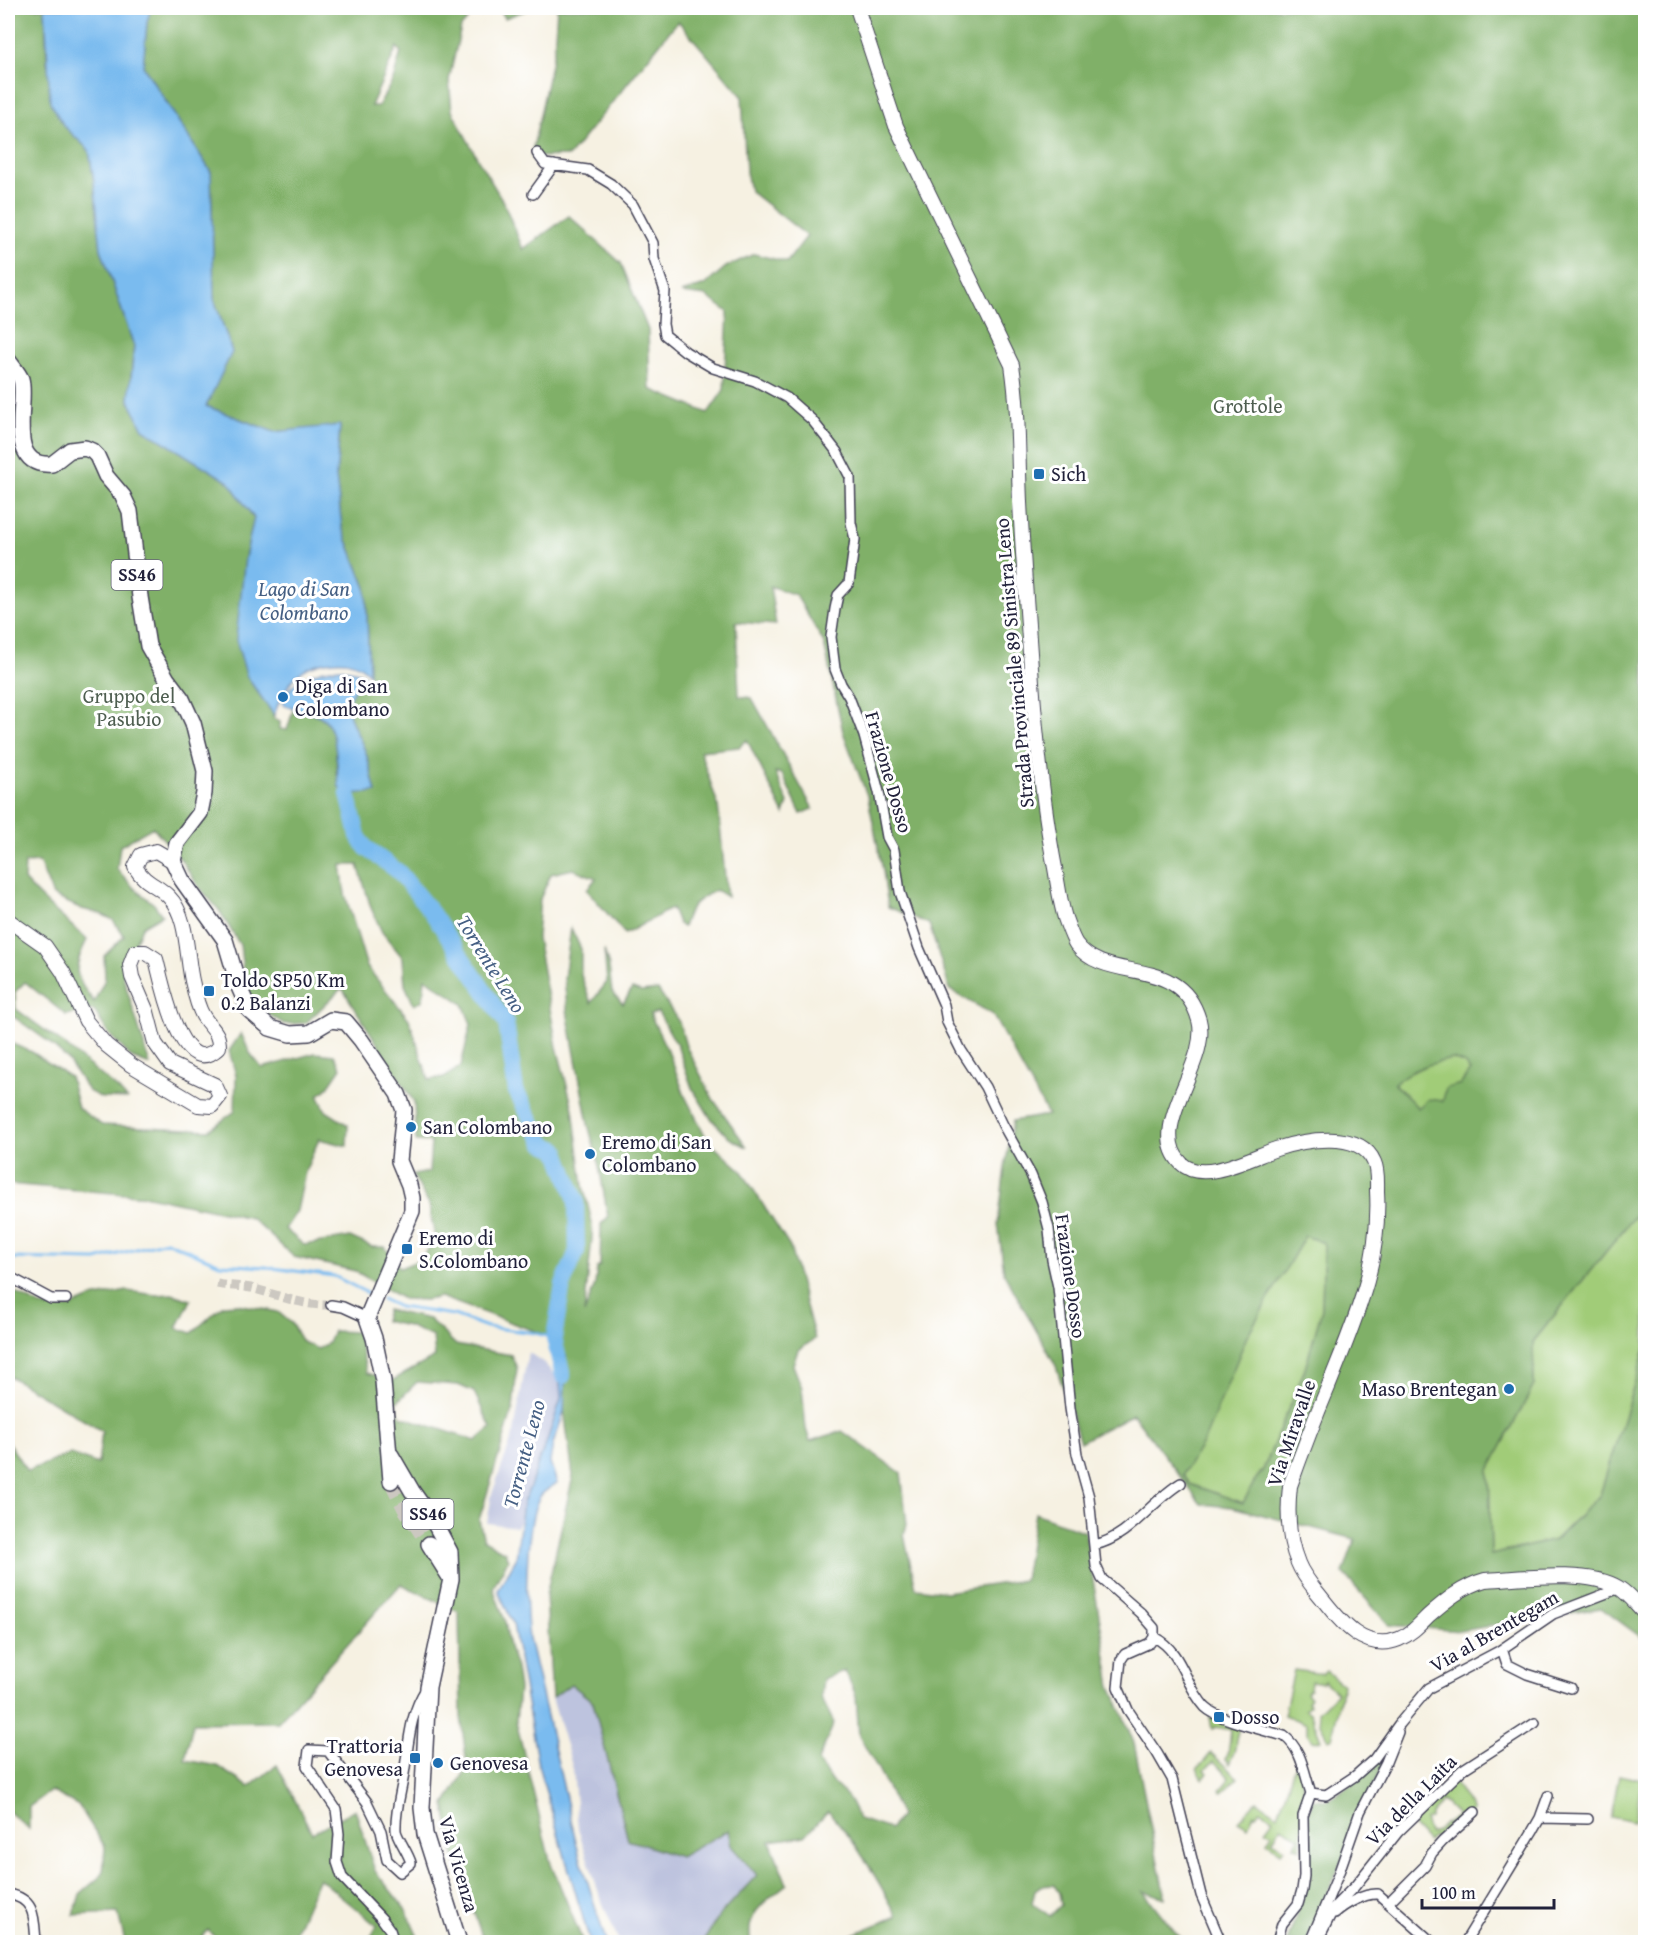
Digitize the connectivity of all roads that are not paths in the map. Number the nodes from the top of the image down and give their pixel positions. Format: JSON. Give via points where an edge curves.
{"nodes":[{"id":1,"x":857,"y":8,"type":"edge"},
{"id":2,"x":537,"y":153,"type":"dead end"},
{"id":3,"x":554,"y":165,"type":"junction"},
{"id":4,"x":533,"y":194,"type":"dead end"},
{"id":5,"x":8,"y":360,"type":"edge"},
{"id":6,"x":173,"y":861,"type":"junction"},
{"id":7,"x":8,"y":920,"type":"edge"},
{"id":8,"x":1373,"y":1265,"type":"joint"},
{"id":9,"x":8,"y":1276,"type":"edge"},
{"id":10,"x":66,"y":1299,"type":"dead end"},
{"id":11,"x":331,"y":1305,"type":"tunnel mouth"},
{"id":12,"x":368,"y":1314,"type":"junction"},
{"id":13,"x":390,"y":1452,"type":"junction"},
{"id":14,"x":391,"y":1480,"type":"tunnel mouth"},
{"id":15,"x":1181,"y":1483,"type":"dead end"},
{"id":16,"x":1094,"y":1543,"type":"junction"},
{"id":17,"x":429,"y":1544,"type":"tunnel mouth"},
{"id":18,"x":451,"y":1579,"type":"junction"},
{"id":19,"x":1620,"y":1588,"type":"junction"},
{"id":20,"x":1646,"y":1614,"type":"edge"},
{"id":21,"x":1155,"y":1637,"type":"junction"},
{"id":22,"x":1503,"y":1649,"type":"junction"},
{"id":23,"x":428,"y":1687,"type":"junction"},
{"id":24,"x":1571,"y":1688,"type":"dead end"},
{"id":25,"x":1535,"y":1723,"type":"dead end"},
{"id":26,"x":1399,"y":1724,"type":"junction"},
{"id":27,"x":1311,"y":1793,"type":"junction"},
{"id":28,"x":1548,"y":1796,"type":"dead end"},
{"id":29,"x":1475,"y":1812,"type":"dead end"},
{"id":30,"x":1540,"y":1818,"type":"junction"},
{"id":31,"x":1588,"y":1819,"type":"dead end"},
{"id":32,"x":8,"y":1894,"type":"edge"},
{"id":33,"x":1389,"y":1902,"type":"junction"},
{"id":34,"x":1329,"y":1920,"type":"junction"},
{"id":35,"x":36,"y":1942,"type":"edge"},
{"id":36,"x":394,"y":1942,"type":"edge"},
{"id":37,"x":459,"y":1942,"type":"edge"},
{"id":38,"x":1221,"y":1942,"type":"edge"},
{"id":39,"x":1277,"y":1942,"type":"edge"},
{"id":40,"x":1310,"y":1942,"type":"edge"},
{"id":41,"x":1317,"y":1942,"type":"edge"},
{"id":42,"x":1432,"y":1942,"type":"edge"},
{"id":43,"x":1465,"y":1942,"type":"edge"}],
"edges":[{"from":1,"to":8,"type":"street","name":"Strada Provinciale 89 Sinistra Leno","via":[[896,126],[1012,365],[1038,767],[1065,918],[1076,944],[1093,958],[1170,981],[1194,1006],[1201,1031],[1171,1126],[1171,1147],[1177,1159],[1185,1168],[1200,1172],[1289,1145],[1340,1139],[1354,1142],[1370,1155],[1377,1171],[1379,1219]]},
{"from":2,"to":3,"type":"street","name":"Frazione Dosso","via":[[544,164]]},
{"from":3,"to":4,"type":"street"},
{"from":3,"to":16,"type":"street","name":"Frazione Dosso","via":[[588,170],[612,184],[633,205],[652,243],[665,291],[666,335],[714,368],[755,381],[787,398],[812,420],[837,452],[850,477],[855,539],[849,583],[838,595],[835,609],[831,637],[835,669],[864,736],[887,837],[894,850],[900,892],[947,1022],[985,1087],[1042,1202],[1059,1294],[1074,1438],[1089,1497]]},
{"from":5,"to":6,"type":"main road","number":"SS46","via":[[21,381],[22,441],[31,458],[52,464],[70,450],[93,451],[130,511],[148,646],[193,723],[205,771],[200,813],[177,843]]},
{"from":6,"to":7,"type":"street","via":[[156,851],[141,855],[135,867],[142,878],[170,897],[180,917],[202,1014],[219,1035],[219,1047],[211,1055],[196,1055],[184,1041],[172,1020],[156,959],[145,952],[135,952],[130,965],[155,1042],[170,1064],[214,1085],[220,1096],[212,1106],[198,1105],[131,1065],[106,1045],[86,1021],[63,972],[45,946]]},
{"from":6,"to":12,"type":"main road","via":[[225,940],[249,1010],[270,1028],[290,1034],[309,1032],[332,1020],[346,1022],[398,1094],[404,1110],[399,1161],[409,1185],[412,1211]]},
{"from":8,"to":19,"type":"street","name":"Via Miravalle","via":[[1290,1486],[1290,1531],[1298,1563],[1311,1585],[1353,1633],[1387,1642],[1412,1631],[1472,1583],[1580,1576]]},
{"from":9,"to":10,"type":"street","via":[[51,1299]]},
{"from":11,"to":12,"type":"street"},
{"from":12,"to":13,"type":"main road","number":"SS46","via":[[383,1381]]},
{"from":13,"to":14,"type":"main road"},
{"from":13,"to":18,"type":"main road","number":"SS46","via":[[450,1552]]},
{"from":15,"to":16,"type":"street","via":[[1130,1526],[1102,1544]]},
{"from":16,"to":21,"type":"street","via":[[1098,1572],[1149,1621]]},
{"from":17,"to":18,"type":"main road","number":"SS46"},
{"from":18,"to":23,"type":"main road","number":"SS46"},
{"from":19,"to":20,"type":"street","name":"Via Miravalle"},
{"from":19,"to":22,"type":"street","name":"Via al Brentegam","via":[[1553,1614]]},
{"from":21,"to":27,"type":"street","via":[[1172,1649],[1206,1708],[1289,1740],[1301,1758]]},
{"from":21,"to":38,"type":"street","via":[[1125,1654],[1119,1667],[1118,1687],[1128,1710],[1172,1779],[1201,1895]]},
{"from":22,"to":24,"type":"street","via":[[1507,1664],[1515,1669]]},
{"from":22,"to":26,"type":"street","name":"Via al Brentegam","via":[[1429,1688]]},
{"from":23,"to":36,"type":"street","via":[[413,1716],[401,1789],[396,1832],[411,1863],[400,1872],[387,1860],[381,1831],[367,1802],[328,1751],[309,1750],[307,1767],[336,1809],[337,1862],[342,1877],[382,1919]]},
{"from":23,"to":37,"type":"main road","name":"Via Vicenza","number":"SS46","via":[[423,1822]]},
{"from":25,"to":34,"type":"street","name":"Via della Laita","via":[[1450,1780],[1398,1832],[1335,1906]]},
{"from":26,"to":27,"type":"street","name":"Via al Brentegam","via":[[1374,1760],[1355,1776],[1326,1795]]},
{"from":26,"to":40,"type":"street","name":"Via al Brentegam"},
{"from":27,"to":39,"type":"street","via":[[1303,1816],[1302,1890],[1298,1904],[1282,1924]]},
{"from":28,"to":30,"type":"street"},
{"from":29,"to":33,"type":"street","via":[[1443,1841],[1425,1866]]},
{"from":30,"to":31,"type":"street"},
{"from":30,"to":43,"type":"street"},
{"from":32,"to":35,"type":"street","via":[[26,1901],[32,1908]]},
{"from":33,"to":34,"type":"street","via":[[1373,1893],[1339,1909]]},
{"from":33,"to":42,"type":"street"},
{"from":34,"to":41,"type":"street","name":"Via della Laita"}]}
